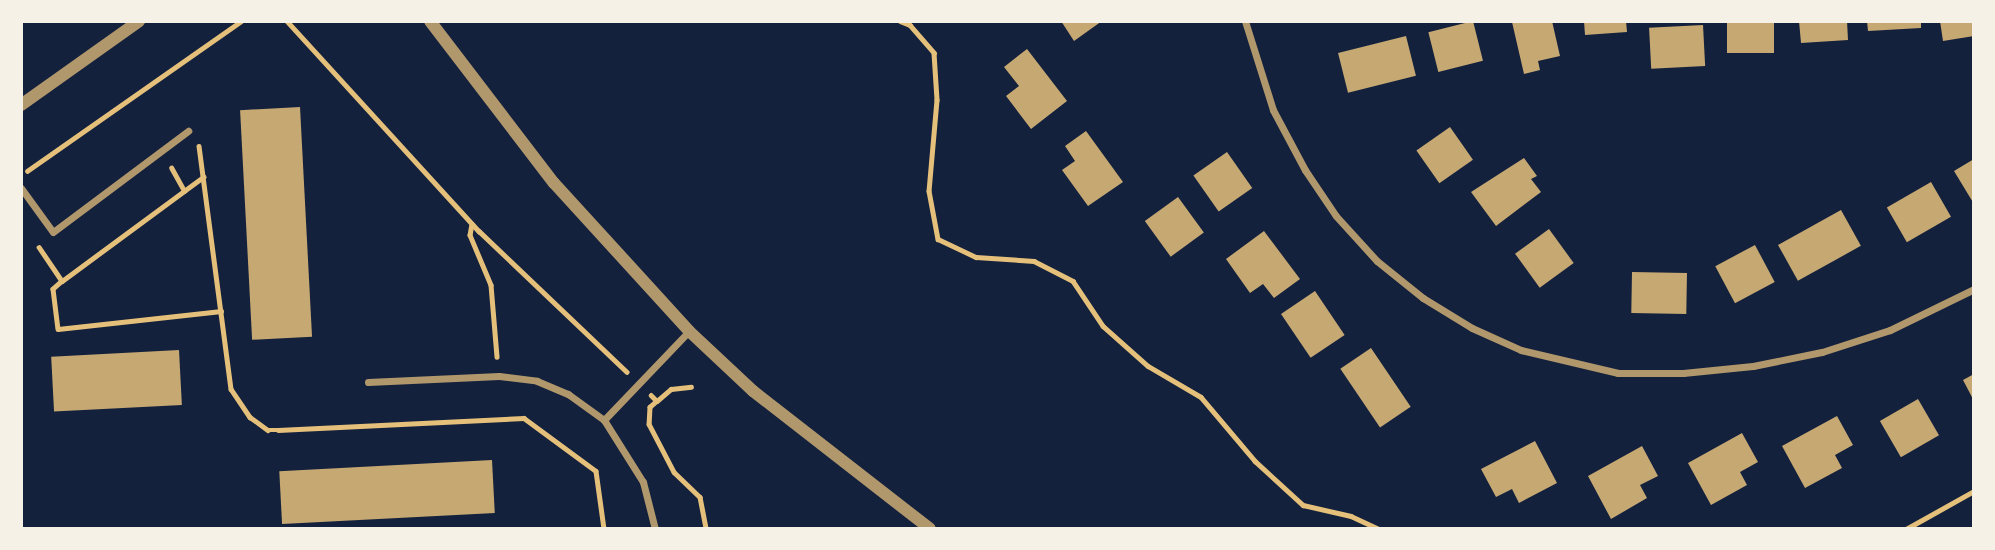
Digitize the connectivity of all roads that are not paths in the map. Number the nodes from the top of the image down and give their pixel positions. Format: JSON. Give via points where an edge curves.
{"nodes":[{"id":1,"x":139,"y":21,"type":"edge"},
{"id":2,"x":430,"y":21,"type":"edge"},
{"id":3,"x":1245,"y":21,"type":"edge"},
{"id":4,"x":21,"y":105,"type":"edge"},
{"id":5,"x":188,"y":131,"type":"dead end"},
{"id":6,"x":21,"y":188,"type":"edge"},
{"id":7,"x":1974,"y":289,"type":"edge"},
{"id":8,"x":689,"y":331,"type":"junction"},
{"id":9,"x":368,"y":382,"type":"dead end"},
{"id":10,"x":604,"y":420,"type":"junction"},
{"id":11,"x":655,"y":529,"type":"edge"},
{"id":12,"x":930,"y":529,"type":"edge"}],
"edges":[{"from":1,"to":4,"type":"street"},
{"from":2,"to":8,"type":"street","via":[[554,183]]},
{"from":3,"to":7,"type":"street","via":[[1273,110],[1336,216],[1377,261],[1423,299],[1521,350],[1618,373],[1753,366],[1822,352],[1889,330]]},
{"from":5,"to":6,"type":"street","via":[[53,232]]},
{"from":8,"to":10,"type":"street"},
{"from":8,"to":12,"type":"street","via":[[753,391]]},
{"from":9,"to":10,"type":"street","via":[[499,376],[547,385]]},
{"from":10,"to":11,"type":"street","via":[[643,482]]}]}
